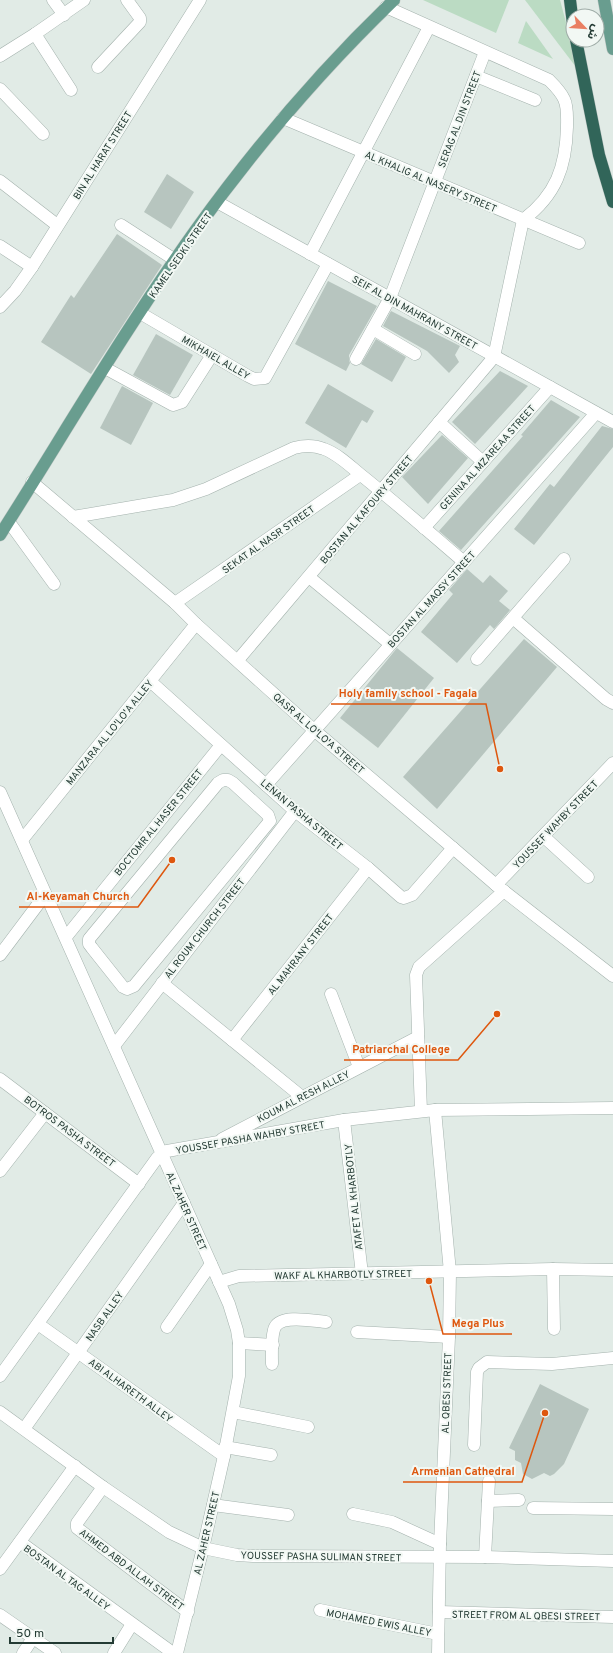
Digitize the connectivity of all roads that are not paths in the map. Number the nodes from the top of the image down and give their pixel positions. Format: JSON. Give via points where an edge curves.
{"nodes":[{"id":1,"x":53,"y":0,"type":"edge"},
{"id":2,"x":84,"y":0,"type":"edge"},
{"id":3,"x":127,"y":0,"type":"edge"},
{"id":4,"x":200,"y":0,"type":"edge"},
{"id":5,"x":604,"y":0,"type":"edge"},
{"id":6,"x":390,"y":4,"type":"edge"},
{"id":7,"x":64,"y":15,"type":"junction"},
{"id":8,"x":429,"y":26,"type":"junction"},
{"id":9,"x":35,"y":34,"type":"junction"},
{"id":10,"x":578,"y":48,"type":"edge"},
{"id":11,"x":613,"y":49,"type":"edge"},
{"id":12,"x":486,"y":52,"type":"junction"},
{"id":13,"x":0,"y":56,"type":"edge"},
{"id":14,"x":98,"y":66,"type":"dead end"},
{"id":15,"x":476,"y":76,"type":"junction"},
{"id":16,"x":0,"y":89,"type":"edge"},
{"id":17,"x":71,"y":90,"type":"dead end"},
{"id":18,"x":535,"y":100,"type":"dead end"},
{"id":19,"x":283,"y":118,"type":"junction"},
{"id":20,"x":43,"y":134,"type":"dead end"},
{"id":21,"x":363,"y":153,"type":"junction"},
{"id":22,"x":0,"y":181,"type":"edge"},
{"id":23,"x":435,"y":183,"type":"junction"},
{"id":24,"x":612,"y":198,"type":"edge"},
{"id":25,"x":217,"y":202,"type":"junction"},
{"id":26,"x":523,"y":220,"type":"junction"},
{"id":27,"x":57,"y":225,"type":"junction"},
{"id":28,"x":121,"y":225,"type":"dead end"},
{"id":29,"x":579,"y":243,"type":"dead end"},
{"id":30,"x":0,"y":246,"type":"edge"},
{"id":31,"x":310,"y":254,"type":"junction"},
{"id":32,"x":174,"y":260,"type":"junction"},
{"id":33,"x":328,"y":264,"type":"junction"},
{"id":34,"x":32,"y":267,"type":"junction"},
{"id":35,"x":390,"y":298,"type":"junction"},
{"id":36,"x":0,"y":307,"type":"edge"},
{"id":37,"x":140,"y":313,"type":"junction"},
{"id":38,"x":373,"y":329,"type":"junction"},
{"id":39,"x":415,"y":354,"type":"dead end"},
{"id":40,"x":212,"y":356,"type":"junction"},
{"id":41,"x":494,"y":357,"type":"junction"},
{"id":42,"x":356,"y":359,"type":"dead end"},
{"id":43,"x":105,"y":368,"type":"junction"},
{"id":44,"x":550,"y":387,"type":"junction"},
{"id":45,"x":596,"y":413,"type":"junction"},
{"id":46,"x":439,"y":422,"type":"junction"},
{"id":47,"x":613,"y":422,"type":"edge"},
{"id":48,"x":483,"y":462,"type":"junction"},
{"id":49,"x":360,"y":475,"type":"junction"},
{"id":50,"x":32,"y":482,"type":"junction"},
{"id":51,"x":382,"y":491,"type":"junction"},
{"id":52,"x":73,"y":517,"type":"junction"},
{"id":53,"x":9,"y":522,"type":"junction"},
{"id":54,"x":424,"y":528,"type":"junction"},
{"id":55,"x":0,"y":535,"type":"edge"},
{"id":56,"x":564,"y":559,"type":"dead end"},
{"id":57,"x":464,"y":562,"type":"junction"},
{"id":58,"x":308,"y":577,"type":"junction"},
{"id":59,"x":54,"y":584,"type":"dead end"},
{"id":60,"x":175,"y":603,"type":"junction"},
{"id":61,"x":513,"y":618,"type":"junction"},
{"id":62,"x":196,"y":624,"type":"junction"},
{"id":63,"x":390,"y":644,"type":"junction"},
{"id":64,"x":477,"y":659,"type":"dead end"},
{"id":65,"x":238,"y":660,"type":"junction"},
{"id":66,"x":150,"y":681,"type":"junction"},
{"id":67,"x":613,"y":703,"type":"edge"},
{"id":68,"x":314,"y":730,"type":"junction"},
{"id":69,"x":221,"y":745,"type":"junction"},
{"id":70,"x":613,"y":763,"type":"edge"},
{"id":71,"x":266,"y":785,"type":"junction"},
{"id":72,"x":0,"y":792,"type":"edge"},
{"id":73,"x":295,"y":811,"type":"junction"},
{"id":74,"x":543,"y":836,"type":"junction"},
{"id":75,"x":22,"y":840,"type":"junction"},
{"id":76,"x":142,"y":842,"type":"junction"},
{"id":77,"x":453,"y":848,"type":"junction"},
{"id":78,"x":159,"y":854,"type":"junction"},
{"id":79,"x":368,"y":868,"type":"junction"},
{"id":80,"x":588,"y":877,"type":"dead end"},
{"id":81,"x":500,"y":888,"type":"junction"},
{"id":82,"x":45,"y":895,"type":"junction"},
{"id":83,"x":66,"y":937,"type":"junction"},
{"id":84,"x":0,"y":955,"type":"edge"},
{"id":85,"x":613,"y":976,"type":"edge"},
{"id":86,"x":162,"y":983,"type":"junction"},
{"id":87,"x":331,"y":994,"type":"dead end"},
{"id":88,"x":418,"y":1037,"type":"junction"},
{"id":89,"x":232,"y":1040,"type":"junction"},
{"id":90,"x":114,"y":1046,"type":"junction"},
{"id":91,"x":360,"y":1067,"type":"junction"},
{"id":92,"x":0,"y":1079,"type":"edge"},
{"id":93,"x":302,"y":1097,"type":"junction"},
{"id":94,"x":613,"y":1108,"type":"edge"},
{"id":95,"x":435,"y":1110,"type":"junction"},
{"id":96,"x":421,"y":1111,"type":"junction"},
{"id":97,"x":45,"y":1112,"type":"junction"},
{"id":98,"x":344,"y":1120,"type":"junction"},
{"id":99,"x":210,"y":1144,"type":"junction"},
{"id":100,"x":162,"y":1153,"type":"junction"},
{"id":101,"x":0,"y":1172,"type":"edge"},
{"id":102,"x":139,"y":1184,"type":"junction"},
{"id":103,"x":184,"y":1203,"type":"junction"},
{"id":104,"x":211,"y":1264,"type":"junction"},
{"id":105,"x":553,"y":1269,"type":"junction"},
{"id":106,"x":613,"y":1270,"type":"edge"},
{"id":107,"x":450,"y":1272,"type":"junction"},
{"id":108,"x":362,"y":1274,"type":"junction"},
{"id":109,"x":219,"y":1282,"type":"junction"},
{"id":110,"x":326,"y":1322,"type":"dead end"},
{"id":111,"x":38,"y":1324,"type":"junction"},
{"id":112,"x":167,"y":1327,"type":"dead end"},
{"id":113,"x":554,"y":1329,"type":"dead end"},
{"id":114,"x":357,"y":1332,"type":"dead end"},
{"id":115,"x":449,"y":1337,"type":"junction"},
{"id":116,"x":238,"y":1343,"type":"junction"},
{"id":117,"x":273,"y":1345,"type":"junction"},
{"id":118,"x":78,"y":1353,"type":"junction"},
{"id":119,"x":613,"y":1358,"type":"edge"},
{"id":120,"x":272,"y":1364,"type":"dead end"},
{"id":121,"x":0,"y":1376,"type":"edge"},
{"id":122,"x":0,"y":1412,"type":"edge"},
{"id":123,"x":233,"y":1412,"type":"junction"},
{"id":124,"x":308,"y":1427,"type":"dead end"},
{"id":125,"x":24,"y":1429,"type":"junction"},
{"id":126,"x":474,"y":1445,"type":"dead end"},
{"id":127,"x":225,"y":1452,"type":"junction"},
{"id":128,"x":271,"y":1455,"type":"dead end"},
{"id":129,"x":75,"y":1466,"type":"junction"},
{"id":130,"x":489,"y":1481,"type":"dead end"},
{"id":131,"x":103,"y":1487,"type":"junction"},
{"id":132,"x":519,"y":1500,"type":"dead end"},
{"id":133,"x":488,"y":1501,"type":"junction"},
{"id":134,"x":213,"y":1505,"type":"junction"},
{"id":135,"x":533,"y":1508,"type":"dead end"},
{"id":136,"x":613,"y":1509,"type":"edge"},
{"id":137,"x":353,"y":1514,"type":"dead end"},
{"id":138,"x":288,"y":1515,"type":"dead end"},
{"id":139,"x":20,"y":1542,"type":"junction"},
{"id":140,"x":440,"y":1544,"type":"junction"},
{"id":141,"x":203,"y":1548,"type":"junction"},
{"id":142,"x":440,"y":1557,"type":"junction"},
{"id":143,"x":485,"y":1557,"type":"junction"},
{"id":144,"x":613,"y":1561,"type":"edge"},
{"id":145,"x":0,"y":1570,"type":"edge"},
{"id":146,"x":320,"y":1610,"type":"dead end"},
{"id":147,"x":188,"y":1612,"type":"junction"},
{"id":148,"x":439,"y":1612,"type":"junction"},
{"id":149,"x":0,"y":1615,"type":"edge"},
{"id":150,"x":613,"y":1617,"type":"edge"},
{"id":151,"x":132,"y":1624,"type":"junction"},
{"id":152,"x":438,"y":1634,"type":"junction"},
{"id":153,"x":33,"y":1638,"type":"junction"},
{"id":154,"x":23,"y":1653,"type":"edge"},
{"id":155,"x":55,"y":1653,"type":"edge"},
{"id":156,"x":114,"y":1653,"type":"edge"},
{"id":157,"x":173,"y":1653,"type":"edge"},
{"id":158,"x":177,"y":1653,"type":"edge"},
{"id":159,"x":438,"y":1653,"type":"edge"}],
"edges":[{"from":1,"to":7,"type":"street"},
{"from":2,"to":7,"type":"street"},
{"from":3,"to":14,"type":"street","via":[[140,18],[140,22]]},
{"from":4,"to":27,"type":"street","name":"BIN AL HARAT STREET"},
{"from":5,"to":11,"type":"main road"},
{"from":6,"to":8,"type":"street"},
{"from":6,"to":19,"type":"main road","name":"KAMEL SEDKI STREET"},
{"from":7,"to":9,"type":"street"},
{"from":8,"to":12,"type":"street"},
{"from":8,"to":21,"type":"street"},
{"from":9,"to":13,"type":"street"},
{"from":9,"to":17,"type":"street"},
{"from":10,"to":24,"type":"highway","via":[[599,155]]},
{"from":12,"to":15,"type":"street","name":"SERAG AL DIN STREET"},
{"from":12,"to":26,"type":"street","via":[[549,80],[565,101],[567,134],[561,171],[546,198]]},
{"from":15,"to":18,"type":"street"},
{"from":15,"to":23,"type":"street","name":"SERAG AL DIN STREET"},
{"from":16,"to":20,"type":"street"},
{"from":19,"to":21,"type":"street","name":"AL KHALIG AL NASERY STREET"},
{"from":19,"to":25,"type":"main road","name":"KAMEL SEDKI STREET"},
{"from":21,"to":23,"type":"street","name":"AL KHALIG AL NASERY STREET"},
{"from":21,"to":31,"type":"street"},
{"from":22,"to":27,"type":"street"},
{"from":23,"to":26,"type":"street","name":"AL KHALIG AL NASERY STREET"},
{"from":23,"to":35,"type":"street","name":"SERAG AL DIN STREET"},
{"from":25,"to":31,"type":"street","name":"SEIF AL DIN MAHRANY STREET"},
{"from":25,"to":32,"type":"main road","name":"KAMEL SEDKI STREET"},
{"from":26,"to":29,"type":"street","name":"AL KHALIG AL NASERY STREET"},
{"from":26,"to":41,"type":"street"},
{"from":27,"to":34,"type":"street","name":"BIN AL HARAT STREET"},
{"from":28,"to":32,"type":"street"},
{"from":30,"to":34,"type":"street"},
{"from":31,"to":33,"type":"street","name":"SEIF AL DIN MAHRANY STREET"},
{"from":32,"to":37,"type":"main road","name":"KAMEL SEDKI STREET"},
{"from":33,"to":35,"type":"street","name":"SEIF AL DIN MAHRANY STREET"},
{"from":33,"to":40,"type":"street","name":"MIKHAIEL ALLEY","via":[[266,378],[254,379]]},
{"from":34,"to":36,"type":"street","name":"BIN AL HARAT STREET"},
{"from":35,"to":38,"type":"street","name":"SERAG AL DIN STREET"},
{"from":35,"to":41,"type":"street","name":"SEIF AL DIN MAHRANY STREET"},
{"from":37,"to":40,"type":"street","name":"MIKHAIEL ALLEY"},
{"from":37,"to":43,"type":"main road","name":"KAMEL SEDKI STREET"},
{"from":38,"to":39,"type":"street"},
{"from":38,"to":42,"type":"street","name":"SERAG AL DIN STREET"},
{"from":40,"to":43,"type":"street","via":[[182,402],[176,405]]},
{"from":41,"to":44,"type":"street","name":"SEIF AL DIN MAHRANY STREET"},
{"from":41,"to":46,"type":"street","name":"BOSTAN AL KAFOURY STREET"},
{"from":43,"to":50,"type":"main road","name":"KAMEL SEDKI STREET"},
{"from":44,"to":45,"type":"street","name":"SEIF AL DIN MAHRANY STREET"},
{"from":44,"to":48,"type":"street","name":"GENINA AL MZAREAA STREET"},
{"from":45,"to":47,"type":"street","name":"SEIF AL DIN MAHRANY STREET"},
{"from":45,"to":57,"type":"street","name":"BOSTAN AL MAQSY STREET"},
{"from":46,"to":48,"type":"street"},
{"from":46,"to":51,"type":"street","name":"BOSTAN AL KAFOURY STREET"},
{"from":48,"to":54,"type":"street","name":"GENINA AL MZAREAA STREET"},
{"from":49,"to":51,"type":"street"},
{"from":49,"to":52,"type":"street","via":[[326,449],[305,445],[206,489],[173,500]]},
{"from":49,"to":60,"type":"street","name":"SEKAT AL NASR STREET"},
{"from":50,"to":52,"type":"street","name":"QASR AL LO'LO'A STREET"},
{"from":50,"to":53,"type":"main road","name":"KAMEL SEDKI STREET"},
{"from":51,"to":54,"type":"street"},
{"from":51,"to":58,"type":"street","name":"BOSTAN AL KAFOURY STREET"},
{"from":52,"to":60,"type":"street","name":"QASR AL LO'LO'A STREET"},
{"from":53,"to":55,"type":"main road","name":"KAMEL SEDKI STREET"},
{"from":53,"to":59,"type":"street"},
{"from":54,"to":57,"type":"street"},
{"from":56,"to":61,"type":"street"},
{"from":57,"to":63,"type":"street","name":"BOSTAN AL MAQSY STREET"},
{"from":58,"to":63,"type":"street"},
{"from":58,"to":65,"type":"street","name":"BOSTAN AL KAFOURY STREET"},
{"from":60,"to":62,"type":"street","name":"QASR AL LO'LO'A STREET"},
{"from":61,"to":64,"type":"street"},
{"from":61,"to":67,"type":"street"},
{"from":62,"to":65,"type":"street","name":"QASR AL LO'LO'A STREET"},
{"from":62,"to":66,"type":"street","name":"MANZARA AL LO'LO'A ALLEY"},
{"from":63,"to":68,"type":"street","name":"BOSTAN AL MAQSY STREET"},
{"from":65,"to":68,"type":"street","name":"QASR AL LO'LO'A STREET"},
{"from":66,"to":69,"type":"street","name":"LENAN PASHA STREET"},
{"from":66,"to":75,"type":"street","name":"MANZARA AL LO'LO'A ALLEY"},
{"from":68,"to":71,"type":"street","name":"BOSTAN AL MAQSY STREET"},
{"from":68,"to":77,"type":"street","name":"QASR AL LO'LO'A STREET"},
{"from":69,"to":71,"type":"street","name":"LENAN PASHA STREET"},
{"from":69,"to":76,"type":"street","name":"BOCTOMR AL HASER STREET"},
{"from":70,"to":74,"type":"street","name":"YOUSSEF WAHBY STREET"},
{"from":71,"to":73,"type":"street","name":"LENAN PASHA STREET"},
{"from":72,"to":75,"type":"street","name":"AL ZAHER STREET"},
{"from":73,"to":79,"type":"street","name":"LENAN PASHA STREET"},
{"from":73,"to":86,"type":"street","name":"AL ROUM CHURCH STREET"},
{"from":74,"to":80,"type":"street"},
{"from":74,"to":81,"type":"street","name":"YOUSSEF WAHBY STREET"},
{"from":75,"to":82,"type":"street","name":"AL ZAHER STREET"},
{"from":76,"to":78,"type":"street"},
{"from":76,"to":83,"type":"street","name":"BOCTOMR AL HASER STREET"},
{"from":77,"to":79,"type":"street","name":"LENAN PASHA STREET","via":[[408,897],[401,897]]},
{"from":77,"to":81,"type":"street","name":"QASR AL LO'LO'A STREET"},
{"from":78,"to":78,"type":"street","via":[[89,939],[92,948],[127,989],[134,986],[269,823],[270,818],[233,783],[223,780],[218,782]]},
{"from":79,"to":89,"type":"street","name":"AL MAHRANY STREET"},
{"from":81,"to":85,"type":"street","name":"QASR AL LO'LO'A STREET"},
{"from":81,"to":88,"type":"street","name":"YOUSSEF WAHBY STREET","via":[[419,966],[416,975]]},
{"from":82,"to":83,"type":"street","name":"AL ZAHER STREET"},
{"from":82,"to":84,"type":"street"},
{"from":83,"to":90,"type":"street","name":"AL ZAHER STREET"},
{"from":86,"to":89,"type":"street"},
{"from":86,"to":90,"type":"street","name":"AL ROUM CHURCH STREET"},
{"from":87,"to":91,"type":"street"},
{"from":88,"to":91,"type":"street","name":"KOUM AL RESH ALLEY"},
{"from":88,"to":96,"type":"street","name":"YOUSSEF WAHBY STREET"},
{"from":89,"to":93,"type":"street"},
{"from":90,"to":100,"type":"street","name":"AL ZAHER STREET"},
{"from":91,"to":93,"type":"street","name":"KOUM AL RESH ALLEY"},
{"from":92,"to":97,"type":"street","name":"BOTROS PASHA STREET"},
{"from":93,"to":99,"type":"street","name":"KOUM AL RESH ALLEY"},
{"from":94,"to":95,"type":"street","name":"YOUSSEF PASHA WAHBY STREET"},
{"from":95,"to":96,"type":"street","name":"YOUSSEF PASHA WAHBY STREET"},
{"from":95,"to":107,"type":"street","name":"AL QBESI STREET"},
{"from":96,"to":98,"type":"street","name":"YOUSSEF PASHA WAHBY STREET"},
{"from":97,"to":101,"type":"street"},
{"from":97,"to":102,"type":"street","name":"BOTROS PASHA STREET"},
{"from":98,"to":99,"type":"street","name":"YOUSSEF PASHA WAHBY STREET"},
{"from":98,"to":108,"type":"street","name":"ATAFET AL KHARBOTLY"},
{"from":99,"to":100,"type":"street","name":"YOUSSEF PASHA WAHBY STREET"},
{"from":100,"to":102,"type":"street","name":"YOUSSEF PASHA WAHBY STREET"},
{"from":100,"to":103,"type":"street","name":"AL ZAHER STREET"},
{"from":102,"to":111,"type":"street","name":"YOUSSEF PASHA WAHBY STREET"},
{"from":103,"to":104,"type":"street","name":"AL ZAHER STREET"},
{"from":103,"to":118,"type":"street","name":"NASB ALLEY"},
{"from":104,"to":109,"type":"street","name":"AL ZAHER STREET"},
{"from":104,"to":112,"type":"street"},
{"from":105,"to":106,"type":"street","name":"WAKF AL KHARBOTLY STREET"},
{"from":105,"to":107,"type":"street","name":"WAKF AL KHARBOTLY STREET"},
{"from":105,"to":113,"type":"street"},
{"from":107,"to":108,"type":"street","name":"WAKF AL KHARBOTLY STREET"},
{"from":107,"to":115,"type":"street","name":"AL QBESI STREET"},
{"from":108,"to":109,"type":"street","name":"WAKF AL KHARBOTLY STREET","via":[[239,1276]]},
{"from":109,"to":116,"type":"street","name":"AL ZAHER STREET","via":[[229,1304]]},
{"from":110,"to":117,"type":"street","via":[[285,1319],[275,1327]]},
{"from":111,"to":118,"type":"street","name":"ABI ALHARETH ALLEY"},
{"from":111,"to":121,"type":"street","name":"YOUSSEF PASHA WAHBY STREET"},
{"from":114,"to":115,"type":"street"},
{"from":115,"to":140,"type":"street","name":"AL QBESI STREET"},
{"from":116,"to":117,"type":"street"},
{"from":116,"to":123,"type":"street","name":"AL ZAHER STREET","via":[[239,1376]]},
{"from":117,"to":120,"type":"street"},
{"from":118,"to":125,"type":"street","name":"NASB ALLEY"},
{"from":118,"to":127,"type":"street","name":"ABI ALHARETH ALLEY"},
{"from":119,"to":126,"type":"street","via":[[552,1364],[482,1364],[477,1372]]},
{"from":122,"to":125,"type":"street","name":"YOUSSEF PASHA SULIMAN STREET"},
{"from":123,"to":124,"type":"street"},
{"from":123,"to":127,"type":"street","name":"AL ZAHER STREET"},
{"from":125,"to":129,"type":"street","name":"YOUSSEF PASHA SULIMAN STREET"},
{"from":127,"to":128,"type":"street"},
{"from":127,"to":134,"type":"street","name":"AL ZAHER STREET"},
{"from":129,"to":131,"type":"street","name":"YOUSSEF PASHA SULIMAN STREET"},
{"from":129,"to":139,"type":"street"},
{"from":130,"to":133,"type":"street"},
{"from":131,"to":141,"type":"street","name":"YOUSSEF PASHA SULIMAN STREET","via":[[169,1532]]},
{"from":131,"to":147,"type":"street","name":"AHMED ABD ALLAH STREET","via":[[77,1523],[77,1528]]},
{"from":132,"to":133,"type":"street"},
{"from":133,"to":143,"type":"street"},
{"from":134,"to":138,"type":"street"},
{"from":134,"to":141,"type":"street","name":"AL ZAHER STREET"},
{"from":135,"to":136,"type":"street"},
{"from":137,"to":140,"type":"street","via":[[392,1522]]},
{"from":139,"to":145,"type":"street"},
{"from":139,"to":151,"type":"street","name":"BOSTAN AL TAG ALLEY"},
{"from":140,"to":142,"type":"street","name":"AL QBESI STREET"},
{"from":141,"to":142,"type":"street","name":"YOUSSEF PASHA SULIMAN STREET","via":[[253,1556]]},
{"from":141,"to":147,"type":"street","name":"AL ZAHER STREET"},
{"from":142,"to":143,"type":"street","name":"YOUSSEF PASHA SULIMAN STREET"},
{"from":142,"to":148,"type":"street","name":"AL QBESI STREET"},
{"from":143,"to":144,"type":"street","name":"YOUSSEF PASHA SULIMAN STREET"},
{"from":146,"to":152,"type":"street","name":"MOHAMED EWIS ALLEY"},
{"from":147,"to":158,"type":"street","name":"AL ZAHER STREET"},
{"from":148,"to":150,"type":"street","name":"STREET FROM AL QBESI STREET"},
{"from":148,"to":152,"type":"street","name":"AL QBESI STREET"},
{"from":149,"to":153,"type":"street"},
{"from":151,"to":156,"type":"street"},
{"from":151,"to":157,"type":"street","name":"BOSTAN AL TAG ALLEY"},
{"from":152,"to":159,"type":"street","name":"AL QBESI STREET"},
{"from":153,"to":154,"type":"street"},
{"from":153,"to":155,"type":"street"}]}
